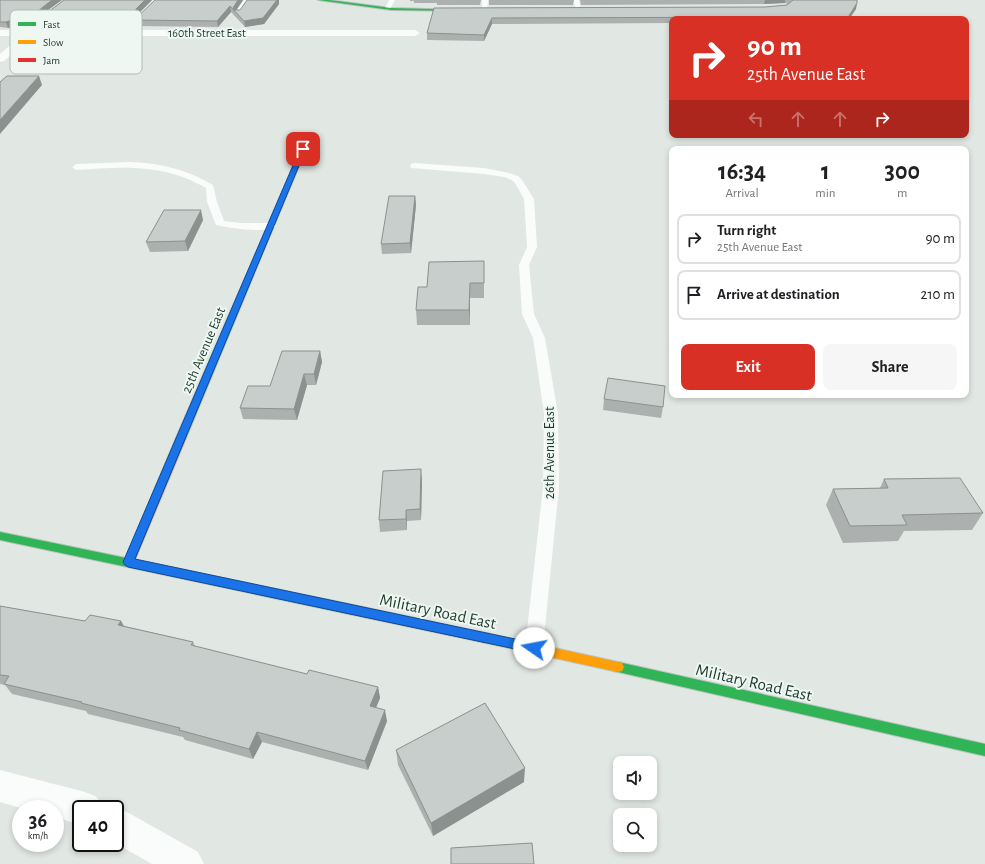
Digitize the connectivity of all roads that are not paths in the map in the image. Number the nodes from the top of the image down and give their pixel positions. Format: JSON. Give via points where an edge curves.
{"nodes":[{"id":1,"x":68,"y":0,"type":"edge"},
{"id":2,"x":157,"y":0,"type":"edge"},
{"id":3,"x":247,"y":0,"type":"edge"},
{"id":4,"x":320,"y":0,"type":"edge"},
{"id":5,"x":485,"y":0,"type":"edge"},
{"id":6,"x":576,"y":0,"type":"edge"},
{"id":7,"x":390,"y":4,"type":"edge"},
{"id":8,"x":54,"y":10,"type":"edge"},
{"id":9,"x":489,"y":10,"type":"joint"},
{"id":10,"x":579,"y":10,"type":"edge"},
{"id":11,"x":142,"y":14,"type":"edge"},
{"id":12,"x":238,"y":14,"type":"edge"},
{"id":13,"x":142,"y":33,"type":"edge"},
{"id":14,"x":415,"y":33,"type":"dead end"},
{"id":15,"x":10,"y":51,"type":"edge"},
{"id":16,"x":0,"y":59,"type":"edge"},
{"id":17,"x":303,"y":149,"type":"dead end"},
{"id":18,"x":76,"y":166,"type":"dead end"},
{"id":19,"x":414,"y":166,"type":"dead end"},
{"id":20,"x":271,"y":226,"type":"junction"},
{"id":21,"x":0,"y":536,"type":"edge"},
{"id":22,"x":128,"y":562,"type":"junction"},
{"id":23,"x":534,"y":648,"type":"junction"},
{"id":24,"x":985,"y":750,"type":"edge"},
{"id":25,"x":0,"y":786,"type":"edge"},
{"id":26,"x":72,"y":805,"type":"edge"},
{"id":27,"x":124,"y":829,"type":"edge"},
{"id":28,"x":186,"y":864,"type":"edge"}],
"edges":[{"from":1,"to":8,"type":"lane"},
{"from":2,"to":11,"type":"lane"},
{"from":3,"to":12,"type":"lane"},
{"from":4,"to":7,"type":"street"},
{"from":5,"to":9,"type":"lane"},
{"from":6,"to":10,"type":"lane"},
{"from":7,"to":9,"type":"street"},
{"from":13,"to":14,"type":"street","name":"160th Street East"},
{"from":15,"to":16,"type":"street"},
{"from":17,"to":20,"type":"street","name":"25th Avenue East"},
{"from":18,"to":20,"type":"lane","via":[[147,164],[171,168],[210,186],[212,202],[220,223]]},
{"from":19,"to":23,"type":"lane","name":"26th Avenue East","via":[[506,175],[519,182],[529,199],[532,247],[524,265],[528,314],[539,338],[551,414],[551,487]]},
{"from":20,"to":22,"type":"street","name":"25th Avenue East"},
{"from":21,"to":22,"type":"street","name":"Military Road East"},
{"from":22,"to":23,"type":"street","name":"Military Road East"},
{"from":23,"to":24,"type":"street","name":"Military Road East"},
{"from":25,"to":26,"type":"street"},
{"from":27,"to":28,"type":"street"}]}
